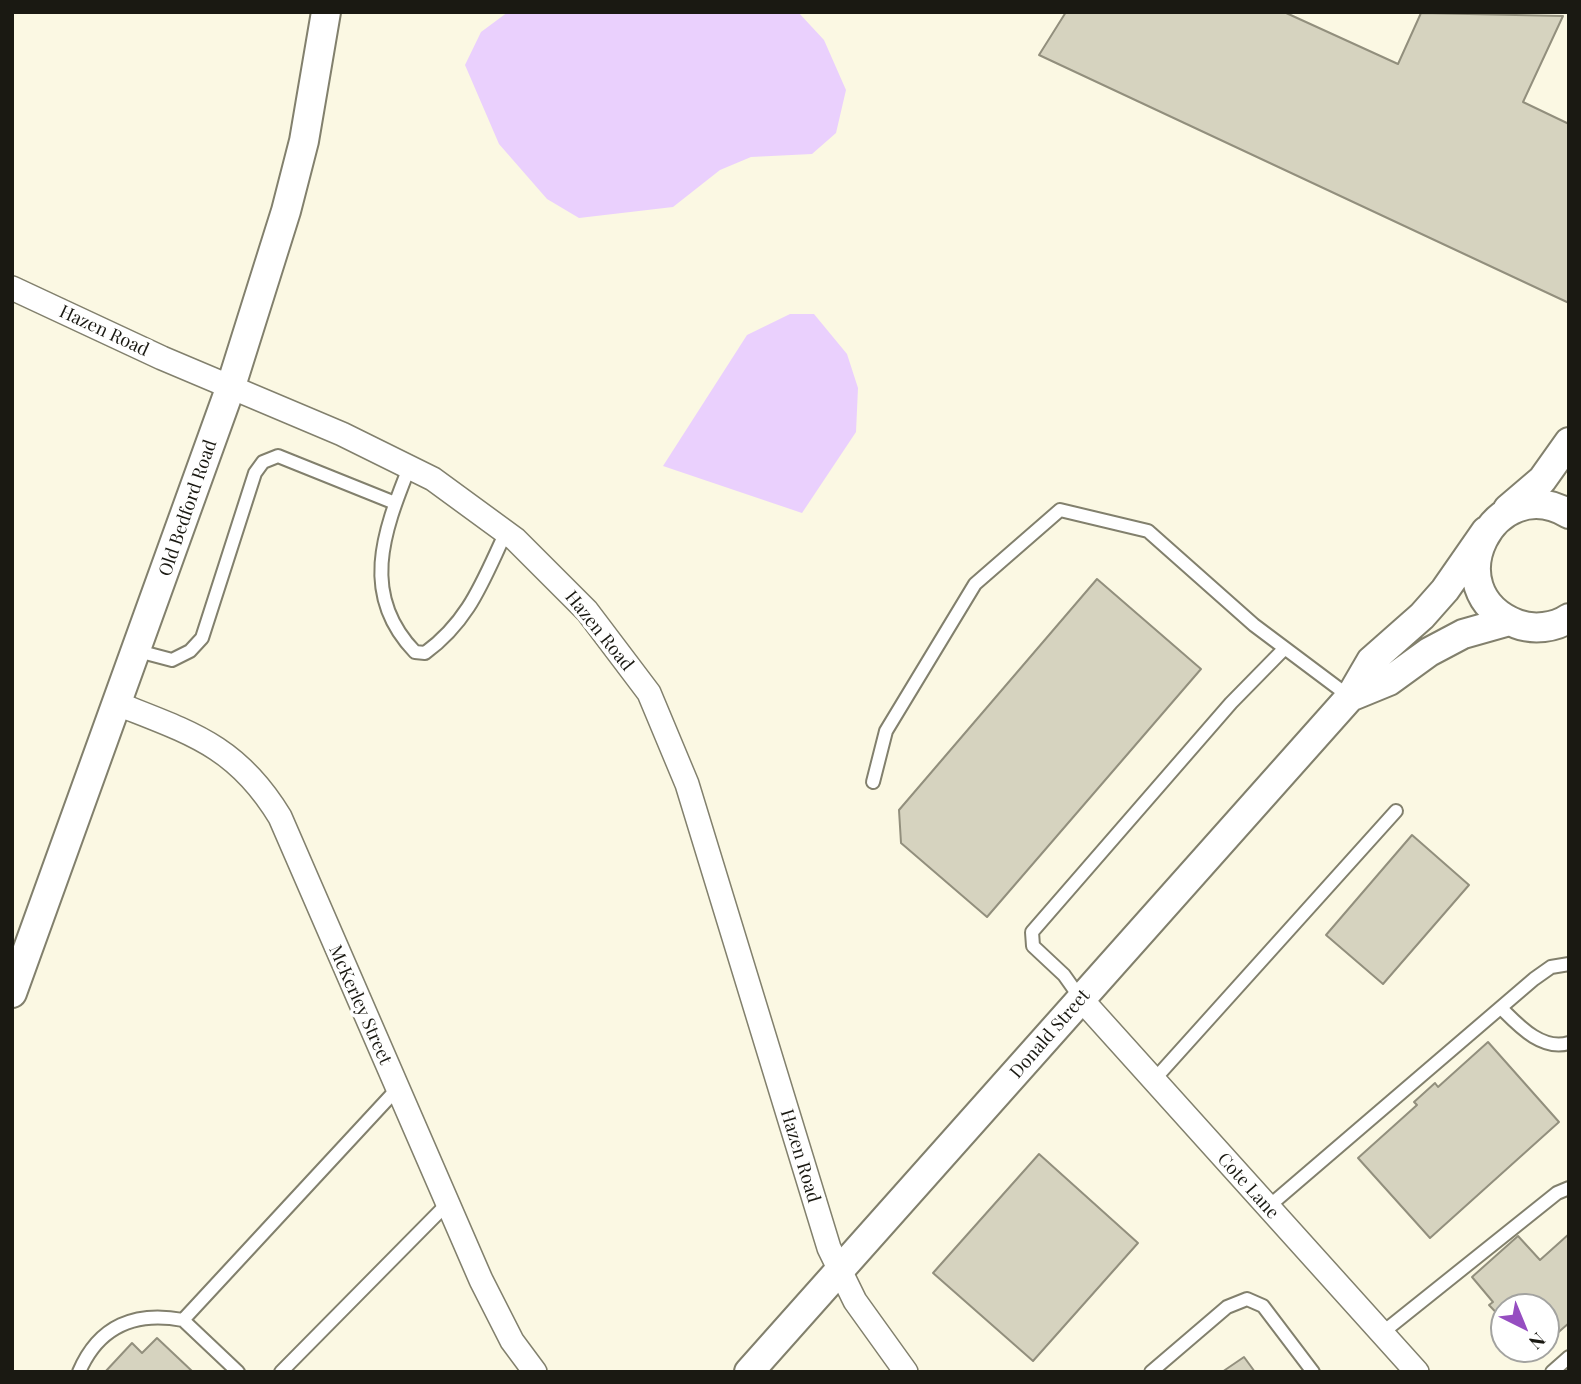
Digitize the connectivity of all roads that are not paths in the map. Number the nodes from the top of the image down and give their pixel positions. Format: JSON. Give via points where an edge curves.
{"nodes":[{"id":1,"x":326,"y":12,"type":"edge"},
{"id":2,"x":12,"y":288,"type":"edge"},
{"id":3,"x":231,"y":386,"type":"junction"},
{"id":4,"x":1569,"y":442,"type":"edge"},
{"id":5,"x":409,"y":468,"type":"junction"},
{"id":6,"x":395,"y":503,"type":"junction"},
{"id":7,"x":1569,"y":514,"type":"edge"},
{"id":8,"x":1493,"y":524,"type":"junction"},
{"id":9,"x":506,"y":532,"type":"junction"},
{"id":10,"x":1569,"y":618,"type":"edge"},
{"id":11,"x":1509,"y":621,"type":"junction"},
{"id":12,"x":1284,"y":649,"type":"junction"},
{"id":13,"x":138,"y":651,"type":"junction"},
{"id":14,"x":1350,"y":697,"type":"junction"},
{"id":15,"x":118,"y":704,"type":"junction"},
{"id":16,"x":873,"y":782,"type":"dead end"},
{"id":17,"x":1396,"y":811,"type":"dead end"},
{"id":18,"x":1569,"y":964,"type":"edge"},
{"id":19,"x":12,"y":993,"type":"edge"},
{"id":20,"x":1081,"y":999,"type":"junction"},
{"id":21,"x":1502,"y":1009,"type":"junction"},
{"id":22,"x":1569,"y":1043,"type":"edge"},
{"id":23,"x":1153,"y":1081,"type":"junction"},
{"id":24,"x":397,"y":1089,"type":"junction"},
{"id":25,"x":1569,"y":1188,"type":"edge"},
{"id":26,"x":447,"y":1204,"type":"junction"},
{"id":27,"x":1268,"y":1207,"type":"junction"},
{"id":28,"x":840,"y":1272,"type":"junction"},
{"id":29,"x":183,"y":1320,"type":"junction"},
{"id":30,"x":1382,"y":1333,"type":"junction"},
{"id":31,"x":1569,"y":1357,"type":"edge"},
{"id":32,"x":79,"y":1372,"type":"edge"},
{"id":33,"x":238,"y":1372,"type":"edge"},
{"id":34,"x":281,"y":1372,"type":"edge"},
{"id":35,"x":535,"y":1372,"type":"edge"},
{"id":36,"x":749,"y":1372,"type":"edge"},
{"id":37,"x":906,"y":1372,"type":"edge"},
{"id":38,"x":1151,"y":1372,"type":"edge"},
{"id":39,"x":1313,"y":1372,"type":"edge"},
{"id":40,"x":1417,"y":1372,"type":"edge"},
{"id":41,"x":1552,"y":1372,"type":"edge"}],
"edges":[{"from":1,"to":3,"type":"street","name":"Old Bedford Road","via":[[304,141]]},
{"from":2,"to":3,"type":"street","name":"Hazen Road"},
{"from":3,"to":5,"type":"street","name":"Hazen Road"},
{"from":3,"to":13,"type":"street","name":"Old Bedford Road"},
{"from":4,"to":8,"type":"street","name":"Donald Street","via":[[1542,480]]},
{"from":5,"to":6,"type":"lane"},
{"from":5,"to":9,"type":"street","name":"Hazen Road"},
{"from":6,"to":9,"type":"lane","via":[[381,550],[380,576],[398,635],[415,652],[425,653],[459,623]]},
{"from":6,"to":13,"type":"lane","via":[[278,456],[263,462],[228,548],[202,638],[172,660]]},
{"from":7,"to":8,"type":"street","via":[[1539,504],[1519,507]]},
{"from":8,"to":11,"type":"street","via":[[1477,550],[1475,570],[1479,590],[1490,607]]},
{"from":8,"to":14,"type":"street","name":"Donald Street","via":[[1422,616],[1371,661]]},
{"from":9,"to":28,"type":"street","name":"Hazen Road","via":[[587,611],[649,693],[687,784],[804,1170]]},
{"from":10,"to":11,"type":"street","name":"Donald Street","via":[[1545,627]]},
{"from":11,"to":14,"type":"street","name":"Donald Street","via":[[1463,634],[1389,681]]},
{"from":12,"to":14,"type":"lane"},
{"from":12,"to":16,"type":"lane","via":[[1148,531],[1060,510],[975,584],[886,732]]},
{"from":12,"to":20,"type":"lane","via":[[1032,932],[1033,946],[1064,975]]},
{"from":13,"to":15,"type":"street","name":"Old Bedford Road"},
{"from":14,"to":20,"type":"street","name":"Donald Street"},
{"from":15,"to":19,"type":"street","name":"Old Bedford Road"},
{"from":15,"to":24,"type":"street","name":"McKerley Street","via":[[217,747],[264,790],[280,817]]},
{"from":17,"to":23,"type":"lane"},
{"from":18,"to":21,"type":"lane","via":[[1551,967]]},
{"from":20,"to":23,"type":"street","name":"Cote Lane"},
{"from":20,"to":28,"type":"street","name":"Donald Street"},
{"from":21,"to":22,"type":"lane","via":[[1540,1041],[1561,1046]]},
{"from":21,"to":27,"type":"lane"},
{"from":23,"to":27,"type":"street","name":"Cote Lane"},
{"from":24,"to":26,"type":"street","name":"McKerley Street"},
{"from":24,"to":29,"type":"lane"},
{"from":25,"to":30,"type":"lane","via":[[1462,1266]]},
{"from":26,"to":34,"type":"lane"},
{"from":26,"to":35,"type":"street","name":"McKerley Street","via":[[512,1341]]},
{"from":27,"to":30,"type":"street","name":"Cote Lane"},
{"from":28,"to":36,"type":"street","name":"Donald Street"},
{"from":28,"to":37,"type":"street","name":"Hazen Road"},
{"from":29,"to":32,"type":"lane","via":[[135,1317],[104,1337]]},
{"from":29,"to":33,"type":"lane"},
{"from":30,"to":40,"type":"street","name":"Cote Lane"},
{"from":31,"to":41,"type":"lane"},
{"from":38,"to":39,"type":"lane","via":[[1227,1307],[1247,1298],[1264,1306]]}]}
